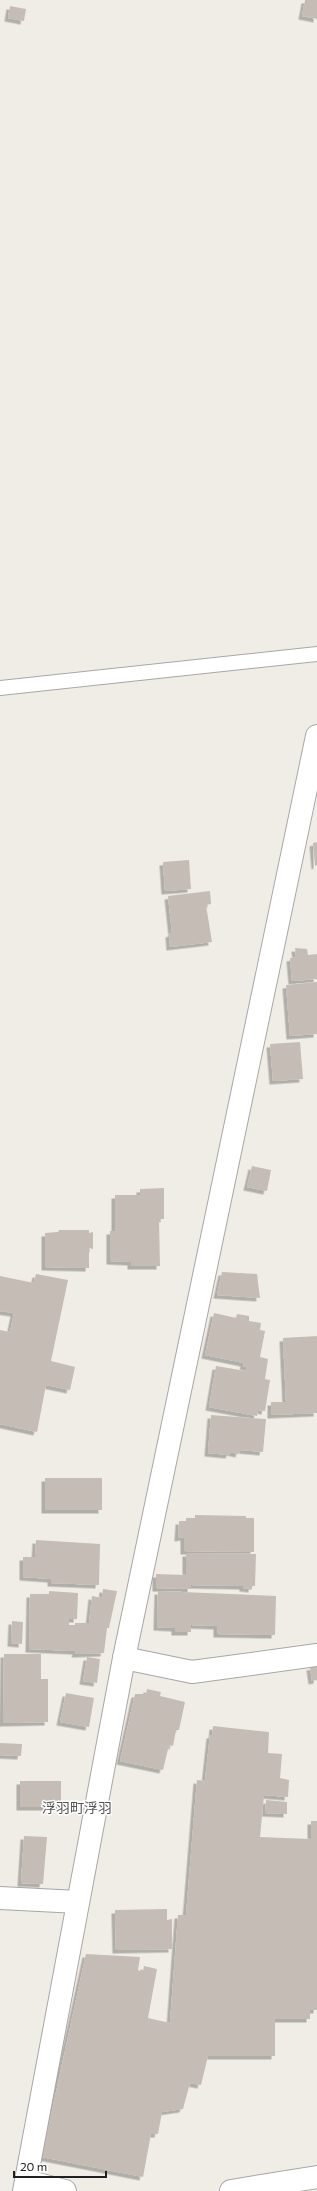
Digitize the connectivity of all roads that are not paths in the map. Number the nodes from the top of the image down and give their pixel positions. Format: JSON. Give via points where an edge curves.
{"nodes":[{"id":1,"x":317,"y":654,"type":"edge"},
{"id":2,"x":0,"y":688,"type":"edge"},
{"id":3,"x":317,"y":736,"type":"edge"},
{"id":4,"x":317,"y":1655,"type":"edge"},
{"id":5,"x":124,"y":1658,"type":"junction"},
{"id":6,"x":0,"y":1898,"type":"edge"},
{"id":7,"x":78,"y":1902,"type":"junction"},
{"id":8,"x":317,"y":2177,"type":"edge"},
{"id":9,"x":25,"y":2186,"type":"edge"},
{"id":10,"x":65,"y":2191,"type":"edge"},
{"id":11,"x":231,"y":2191,"type":"edge"}],
"edges":[{"from":1,"to":2,"type":"lane"},
{"from":3,"to":5,"type":"street"},
{"from":4,"to":5,"type":"street","via":[[192,1672]]},
{"from":5,"to":7,"type":"street"},
{"from":6,"to":7,"type":"street"},
{"from":7,"to":9,"type":"street"},
{"from":8,"to":11,"type":"street"},
{"from":9,"to":10,"type":"street"}]}
